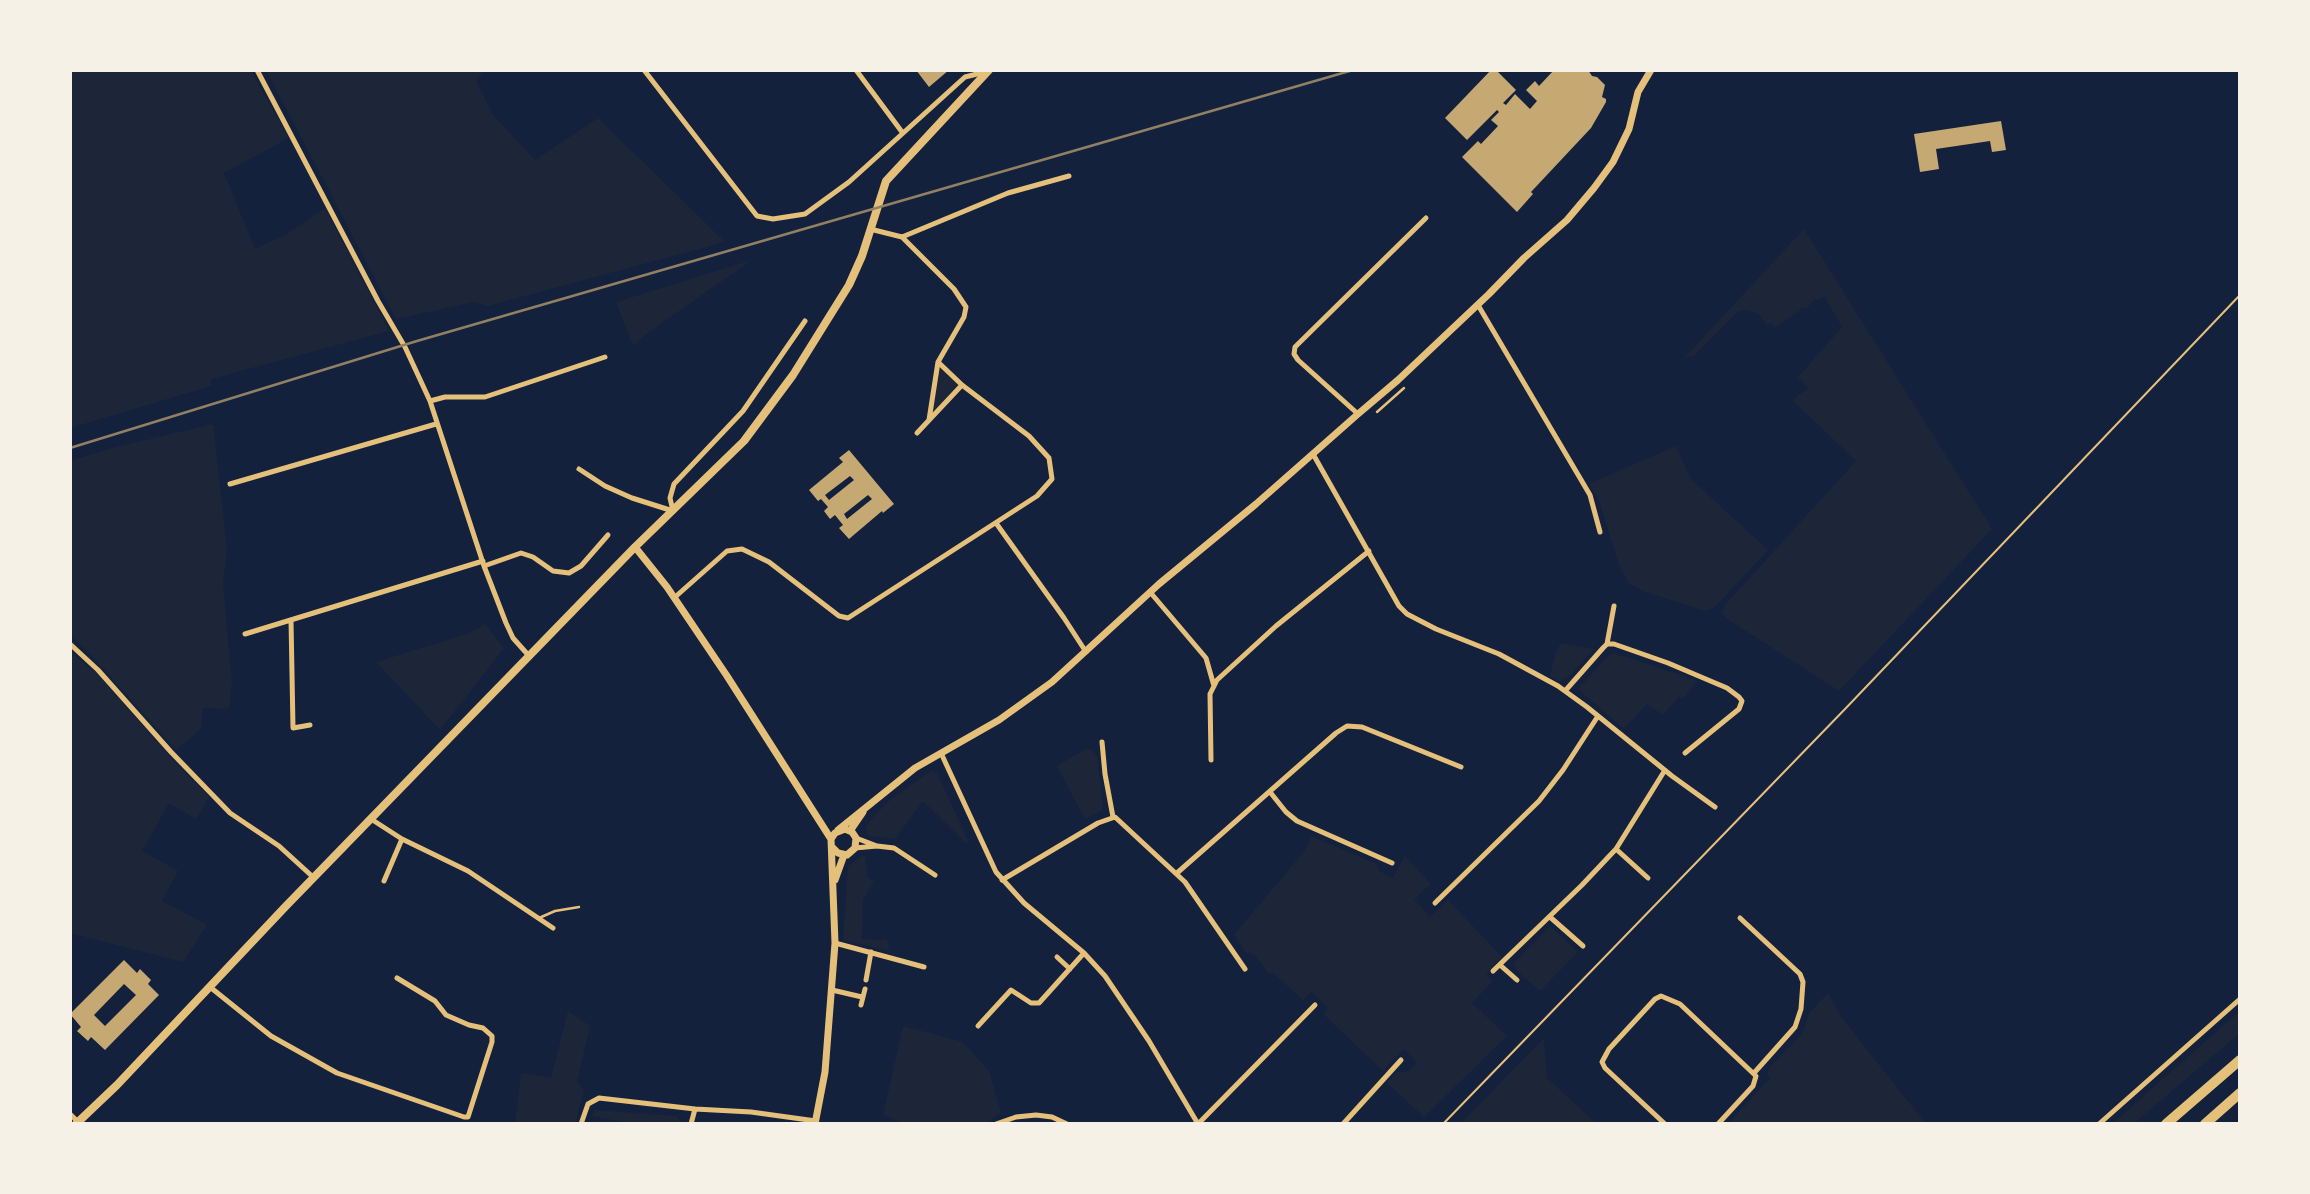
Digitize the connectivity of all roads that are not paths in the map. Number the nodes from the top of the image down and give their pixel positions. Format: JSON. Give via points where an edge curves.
{"nodes":[{"id":1,"x":257,"y":70,"type":"edge"},
{"id":2,"x":644,"y":70,"type":"edge"},
{"id":3,"x":856,"y":70,"type":"edge"},
{"id":4,"x":989,"y":70,"type":"edge"},
{"id":5,"x":1651,"y":70,"type":"edge"},
{"id":6,"x":902,"y":132,"type":"junction"},
{"id":7,"x":1069,"y":176,"type":"dead end"},
{"id":8,"x":1426,"y":218,"type":"dead end"},
{"id":9,"x":872,"y":225,"type":"junction"},
{"id":10,"x":902,"y":237,"type":"junction"},
{"id":11,"x":1478,"y":305,"type":"junction"},
{"id":12,"x":805,"y":321,"type":"dead end"},
{"id":13,"x":605,"y":357,"type":"dead end"},
{"id":14,"x":938,"y":362,"type":"junction"},
{"id":15,"x":579,"y":367,"type":"junction"},
{"id":16,"x":586,"y":372,"type":"dead end"},
{"id":17,"x":1398,"y":380,"type":"junction"},
{"id":18,"x":962,"y":385,"type":"junction"},
{"id":19,"x":1404,"y":387,"type":"joint"},
{"id":20,"x":430,"y":401,"type":"junction"},
{"id":21,"x":1377,"y":412,"type":"dead end"},
{"id":22,"x":1357,"y":414,"type":"junction"},
{"id":23,"x":929,"y":420,"type":"junction"},
{"id":24,"x":436,"y":424,"type":"junction"},
{"id":25,"x":917,"y":433,"type":"dead end"},
{"id":26,"x":1313,"y":454,"type":"junction"},
{"id":27,"x":579,"y":469,"type":"dead end"},
{"id":28,"x":230,"y":484,"type":"dead end"},
{"id":29,"x":673,"y":511,"type":"junction"},
{"id":30,"x":996,"y":523,"type":"junction"},
{"id":31,"x":1600,"y":532,"type":"dead end"},
{"id":32,"x":608,"y":536,"type":"dead end"},
{"id":33,"x":635,"y":547,"type":"junction"},
{"id":34,"x":1369,"y":551,"type":"junction"},
{"id":35,"x":483,"y":564,"type":"junction"},
{"id":36,"x":1150,"y":592,"type":"junction"},
{"id":37,"x":674,"y":598,"type":"junction"},
{"id":38,"x":1614,"y":606,"type":"dead end"},
{"id":39,"x":291,"y":620,"type":"junction"},
{"id":40,"x":245,"y":634,"type":"dead end"},
{"id":41,"x":70,"y":644,"type":"edge"},
{"id":42,"x":1607,"y":644,"type":"junction"},
{"id":43,"x":1086,"y":652,"type":"junction"},
{"id":44,"x":530,"y":657,"type":"junction"},
{"id":45,"x":1214,"y":687,"type":"junction"},
{"id":46,"x":1565,"y":691,"type":"junction"},
{"id":47,"x":1598,"y":716,"type":"junction"},
{"id":48,"x":310,"y":725,"type":"dead end"},
{"id":49,"x":1102,"y":743,"type":"dead end"},
{"id":50,"x":1685,"y":753,"type":"dead end"},
{"id":51,"x":941,"y":754,"type":"junction"},
{"id":52,"x":1211,"y":760,"type":"dead end"},
{"id":53,"x":1461,"y":767,"type":"dead end"},
{"id":54,"x":1665,"y":771,"type":"junction"},
{"id":55,"x":1270,"y":792,"type":"junction"},
{"id":56,"x":1715,"y":807,"type":"dead end"},
{"id":57,"x":865,"y":809,"type":"junction"},
{"id":58,"x":1113,"y":817,"type":"junction"},
{"id":59,"x":371,"y":819,"type":"junction"},
{"id":60,"x":850,"y":831,"type":"junction"},
{"id":61,"x":833,"y":836,"type":"junction"},
{"id":62,"x":856,"y":838,"type":"junction"},
{"id":63,"x":402,"y":839,"type":"junction"},
{"id":64,"x":877,"y":846,"type":"junction"},
{"id":65,"x":855,"y":848,"type":"junction"},
{"id":66,"x":1616,"y":849,"type":"junction"},
{"id":67,"x":844,"y":855,"type":"junction"},
{"id":68,"x":1392,"y":863,"type":"dead end"},
{"id":69,"x":1177,"y":873,"type":"junction"},
{"id":70,"x":935,"y":875,"type":"dead end"},
{"id":71,"x":313,"y":877,"type":"junction"},
{"id":72,"x":1648,"y":878,"type":"dead end"},
{"id":73,"x":1002,"y":880,"type":"junction"},
{"id":74,"x":384,"y":881,"type":"dead end"},
{"id":75,"x":834,"y":886,"type":"junction"},
{"id":76,"x":1435,"y":903,"type":"dead end"},
{"id":77,"x":579,"y":907,"type":"dead end"},
{"id":78,"x":1550,"y":917,"type":"junction"},
{"id":79,"x":539,"y":918,"type":"junction"},
{"id":80,"x":1740,"y":918,"type":"dead end"},
{"id":81,"x":553,"y":928,"type":"dead end"},
{"id":82,"x":835,"y":943,"type":"junction"},
{"id":83,"x":1583,"y":946,"type":"dead end"},
{"id":84,"x":871,"y":952,"type":"junction"},
{"id":85,"x":1084,"y":953,"type":"junction"},
{"id":86,"x":1057,"y":957,"type":"dead end"},
{"id":87,"x":1500,"y":965,"type":"junction"},
{"id":88,"x":924,"y":967,"type":"dead end"},
{"id":89,"x":1070,"y":969,"type":"junction"},
{"id":90,"x":1245,"y":969,"type":"dead end"},
{"id":91,"x":1493,"y":971,"type":"dead end"},
{"id":92,"x":397,"y":978,"type":"dead end"},
{"id":93,"x":866,"y":980,"type":"dead end"},
{"id":94,"x":1517,"y":980,"type":"dead end"},
{"id":95,"x":210,"y":987,"type":"junction"},
{"id":96,"x":865,"y":989,"type":"dead end"},
{"id":97,"x":832,"y":990,"type":"junction"},
{"id":98,"x":862,"y":998,"type":"junction"},
{"id":99,"x":2240,"y":999,"type":"edge"},
{"id":100,"x":861,"y":1005,"type":"dead end"},
{"id":101,"x":1315,"y":1005,"type":"dead end"},
{"id":102,"x":978,"y":1026,"type":"dead end"},
{"id":103,"x":2240,"y":1059,"type":"edge"},
{"id":104,"x":1401,"y":1060,"type":"dead end"},
{"id":105,"x":1754,"y":1073,"type":"junction"},
{"id":106,"x":2240,"y":1093,"type":"edge"},
{"id":107,"x":695,"y":1109,"type":"junction"},
{"id":108,"x":70,"y":1115,"type":"edge"},
{"id":109,"x":802,"y":1121,"type":"edge"},
{"id":110,"x":77,"y":1123,"type":"edge"},
{"id":111,"x":816,"y":1123,"type":"edge"},
{"id":112,"x":581,"y":1124,"type":"edge"},
{"id":113,"x":691,"y":1124,"type":"edge"},
{"id":114,"x":996,"y":1124,"type":"edge"},
{"id":115,"x":1067,"y":1124,"type":"edge"},
{"id":116,"x":1198,"y":1124,"type":"edge"},
{"id":117,"x":1343,"y":1124,"type":"edge"},
{"id":118,"x":1665,"y":1124,"type":"edge"},
{"id":119,"x":1718,"y":1124,"type":"edge"},
{"id":120,"x":2099,"y":1124,"type":"edge"},
{"id":121,"x":2166,"y":1124,"type":"edge"},
{"id":122,"x":2204,"y":1124,"type":"edge"}],
"edges":[{"from":1,"to":20,"type":"street"},
{"from":2,"to":6,"type":"street","via":[[757,216],[773,219],[805,214],[849,182]]},
{"from":3,"to":6,"type":"street"},
{"from":4,"to":6,"type":"street","via":[[965,77]]},
{"from":4,"to":9,"type":"main road","via":[[886,181]]},
{"from":5,"to":11,"type":"street","via":[[1639,92],[1629,129],[1594,188]]},
{"from":7,"to":10,"type":"street","via":[[1008,193]]},
{"from":8,"to":22,"type":"street","via":[[1295,347],[1298,360]]},
{"from":9,"to":10,"type":"street"},
{"from":9,"to":29,"type":"main road","via":[[849,285],[771,407],[744,441]]},
{"from":10,"to":14,"type":"street","via":[[967,307]]},
{"from":11,"to":17,"type":"street"},
{"from":11,"to":31,"type":"street","via":[[1590,495]]},
{"from":12,"to":29,"type":"street","via":[[743,411],[674,484]]},
{"from":13,"to":15,"type":"street"},
{"from":14,"to":18,"type":"street"},
{"from":14,"to":23,"type":"street"},
{"from":15,"to":16,"type":"lane"},
{"from":15,"to":20,"type":"street","via":[[485,397]]},
{"from":17,"to":19,"type":"street"},
{"from":17,"to":22,"type":"street"},
{"from":18,"to":23,"type":"street"},
{"from":18,"to":30,"type":"street","via":[[1028,436],[1049,458],[1052,469],[1047,487]]},
{"from":19,"to":21,"type":"lane"},
{"from":20,"to":24,"type":"street"},
{"from":22,"to":26,"type":"street"},
{"from":23,"to":25,"type":"street"},
{"from":24,"to":28,"type":"street"},
{"from":24,"to":35,"type":"street"},
{"from":26,"to":34,"type":"street"},
{"from":26,"to":36,"type":"street"},
{"from":27,"to":29,"type":"street","via":[[617,492]]},
{"from":29,"to":33,"type":"main road"},
{"from":30,"to":37,"type":"street","via":[[848,618],[839,616],[769,562],[742,549],[727,551]]},
{"from":30,"to":43,"type":"street"},
{"from":32,"to":35,"type":"street","via":[[569,573],[553,571],[521,553]]},
{"from":33,"to":37,"type":"street"},
{"from":33,"to":44,"type":"main road"},
{"from":34,"to":45,"type":"street","via":[[1276,625]]},
{"from":34,"to":46,"type":"street","via":[[1406,614],[1499,654]]},
{"from":35,"to":39,"type":"street"},
{"from":35,"to":44,"type":"street","via":[[510,633]]},
{"from":36,"to":43,"type":"street"},
{"from":36,"to":45,"type":"street","via":[[1206,658]]},
{"from":37,"to":61,"type":"street"},
{"from":38,"to":42,"type":"street"},
{"from":39,"to":40,"type":"street"},
{"from":39,"to":48,"type":"street","via":[[293,728]]},
{"from":41,"to":71,"type":"street","via":[[230,813],[279,846]]},
{"from":42,"to":46,"type":"street"},
{"from":42,"to":50,"type":"street","via":[[1668,663],[1727,688],[1741,699],[1737,711]]},
{"from":43,"to":51,"type":"street","via":[[1017,709]]},
{"from":44,"to":59,"type":"main road"},
{"from":45,"to":52,"type":"street","via":[[1210,694]]},
{"from":46,"to":47,"type":"street"},
{"from":47,"to":54,"type":"street"},
{"from":47,"to":76,"type":"street","via":[[1539,801]]},
{"from":49,"to":58,"type":"street"},
{"from":51,"to":57,"type":"street","via":[[915,768]]},
{"from":51,"to":73,"type":"street"},
{"from":53,"to":55,"type":"street","via":[[1351,725]]},
{"from":54,"to":56,"type":"street"},
{"from":54,"to":66,"type":"street"},
{"from":55,"to":68,"type":"street","via":[[1297,821]]},
{"from":55,"to":69,"type":"street"},
{"from":57,"to":60,"type":"street"},
{"from":57,"to":61,"type":"street"},
{"from":58,"to":69,"type":"street"},
{"from":58,"to":73,"type":"street"},
{"from":59,"to":63,"type":"street"},
{"from":59,"to":71,"type":"main road"},
{"from":60,"to":61,"type":"street"},
{"from":60,"to":62,"type":"street"},
{"from":61,"to":67,"type":"street","via":[[838,853]]},
{"from":61,"to":75,"type":"street"},
{"from":62,"to":64,"type":"street"},
{"from":62,"to":65,"type":"street"},
{"from":63,"to":74,"type":"street"},
{"from":63,"to":79,"type":"street","via":[[468,871]]},
{"from":64,"to":65,"type":"street"},
{"from":64,"to":70,"type":"street","via":[[898,849]]},
{"from":65,"to":67,"type":"street"},
{"from":66,"to":72,"type":"street"},
{"from":66,"to":78,"type":"street"},
{"from":67,"to":75,"type":"street"},
{"from":69,"to":90,"type":"street"},
{"from":71,"to":95,"type":"main road"},
{"from":73,"to":85,"type":"street"},
{"from":75,"to":82,"type":"street"},
{"from":77,"to":79,"type":"lane"},
{"from":78,"to":83,"type":"street"},
{"from":78,"to":87,"type":"street"},
{"from":79,"to":81,"type":"street"},
{"from":80,"to":105,"type":"street","via":[[1803,982],[1795,1027]]},
{"from":82,"to":84,"type":"street"},
{"from":82,"to":97,"type":"street"},
{"from":84,"to":88,"type":"street"},
{"from":84,"to":93,"type":"street"},
{"from":85,"to":89,"type":"street"},
{"from":85,"to":116,"type":"street","via":[[1131,1013]]},
{"from":86,"to":89,"type":"street"},
{"from":87,"to":91,"type":"street"},
{"from":87,"to":94,"type":"street"},
{"from":89,"to":102,"type":"street","via":[[1039,1003],[1008,992]]},
{"from":92,"to":95,"type":"street","via":[[435,1001],[446,1015],[483,1028],[492,1037],[468,1117],[337,1073],[271,1036]]},
{"from":95,"to":110,"type":"main road"},
{"from":96,"to":98,"type":"street"},
{"from":97,"to":98,"type":"street"},
{"from":97,"to":111,"type":"street"},
{"from":98,"to":100,"type":"street"},
{"from":99,"to":120,"type":"street"},
{"from":101,"to":116,"type":"street"},
{"from":103,"to":121,"type":"highway"},
{"from":104,"to":117,"type":"street"},
{"from":105,"to":118,"type":"street","via":[[1680,1004],[1658,997],[1602,1062]]},
{"from":105,"to":119,"type":"street","via":[[1753,1086]]},
{"from":106,"to":122,"type":"highway"},
{"from":107,"to":109,"type":"street"},
{"from":107,"to":112,"type":"street","via":[[599,1098],[588,1104]]},
{"from":107,"to":113,"type":"street"},
{"from":108,"to":110,"type":"street"},
{"from":109,"to":111,"type":"street"},
{"from":114,"to":115,"type":"street","via":[[1036,1115]]}]}
